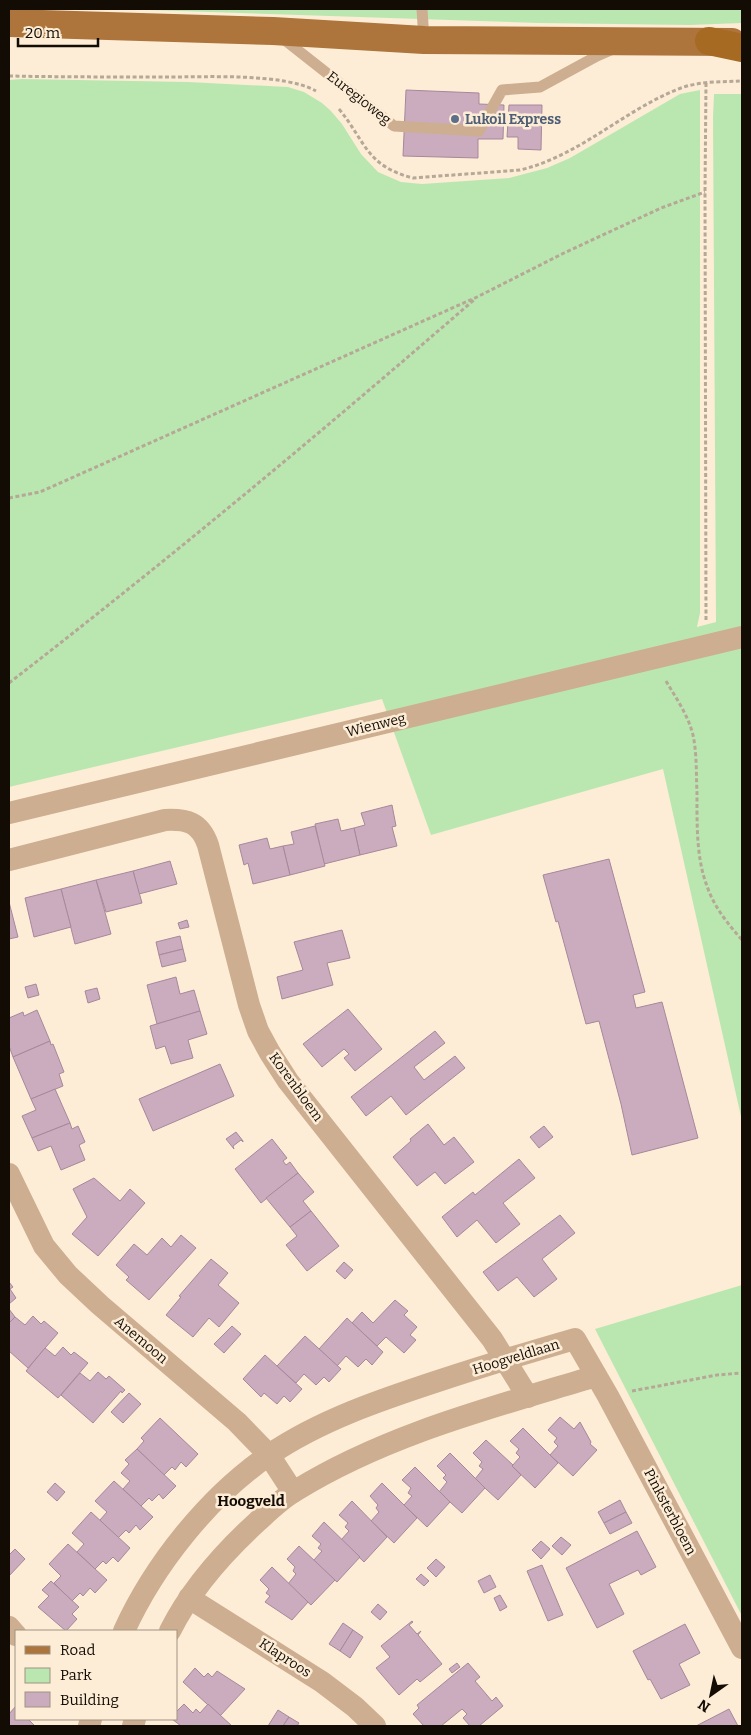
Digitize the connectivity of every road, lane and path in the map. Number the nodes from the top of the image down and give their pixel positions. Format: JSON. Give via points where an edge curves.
{"nodes":[{"id":1,"x":422,"y":9,"type":"edge"},
{"id":2,"x":9,"y":23,"type":"edge"},
{"id":3,"x":83,"y":26,"type":"junction"},
{"id":4,"x":273,"y":31,"type":"junction"},
{"id":5,"x":742,"y":36,"type":"edge"},
{"id":6,"x":9,"y":39,"type":"edge"},
{"id":7,"x":424,"y":40,"type":"junction"},
{"id":8,"x":709,"y":40,"type":"junction"},
{"id":9,"x":632,"y":41,"type":"junction"},
{"id":10,"x":742,"y":42,"type":"edge"},
{"id":11,"x":742,"y":48,"type":"edge"},
{"id":12,"x":706,"y":83,"type":"dead end"},
{"id":13,"x":705,"y":192,"type":"junction"},
{"id":14,"x":477,"y":297,"type":"junction"},
{"id":15,"x":9,"y":498,"type":"edge"},
{"id":16,"x":742,"y":637,"type":"edge"},
{"id":17,"x":706,"y":646,"type":"junction"},
{"id":18,"x":654,"y":658,"type":"junction"},
{"id":19,"x":9,"y":683,"type":"edge"},
{"id":20,"x":9,"y":813,"type":"edge"},
{"id":21,"x":9,"y":860,"type":"edge"},
{"id":22,"x":742,"y":940,"type":"edge"},
{"id":23,"x":9,"y":1174,"type":"edge"},
{"id":24,"x":504,"y":1359,"type":"junction"},
{"id":25,"x":742,"y":1372,"type":"edge"},
{"id":26,"x":596,"y":1376,"type":"junction"},
{"id":27,"x":608,"y":1396,"type":"junction"},
{"id":28,"x":528,"y":1397,"type":"junction"},
{"id":29,"x":269,"y":1455,"type":"junction"},
{"id":30,"x":294,"y":1492,"type":"junction"},
{"id":31,"x":188,"y":1598,"type":"junction"},
{"id":32,"x":124,"y":1630,"type":"edge"},
{"id":33,"x":171,"y":1630,"type":"edge"},
{"id":34,"x":742,"y":1648,"type":"edge"},
{"id":35,"x":375,"y":1726,"type":"edge"}],
"edges":[{"from":1,"to":7,"type":"lane"},
{"from":2,"to":3,"type":"main road","name":"Euregioweg"},
{"from":3,"to":4,"type":"main road","name":"Euregioweg"},
{"from":3,"to":6,"type":"main road"},
{"from":4,"to":7,"type":"main road","name":"Euregioweg"},
{"from":4,"to":9,"type":"lane","name":"Euregioweg","via":[[394,126],[479,131],[502,90],[540,87]]},
{"from":5,"to":8,"type":"main road","name":"Euregioweg"},
{"from":7,"to":9,"type":"main road","name":"Euregioweg"},
{"from":8,"to":9,"type":"main road","name":"Euregioweg"},
{"from":8,"to":10,"type":"main road","name":"Euregioweg"},
{"from":8,"to":11,"type":"highway"},
{"from":12,"to":13,"type":"path"},
{"from":13,"to":14,"type":"path","via":[[661,208]]},
{"from":13,"to":17,"type":"path"},
{"from":14,"to":15,"type":"path","via":[[40,492]]},
{"from":14,"to":19,"type":"path","via":[[350,408]]},
{"from":16,"to":17,"type":"street","name":"Wienweg"},
{"from":17,"to":18,"type":"street","name":"Wienweg"},
{"from":18,"to":20,"type":"street","name":"Wienweg"},
{"from":18,"to":22,"type":"path","via":[[687,717],[693,736],[699,845],[706,886]]},
{"from":21,"to":24,"type":"street","name":"Korenbloem","via":[[165,820],[182,819],[195,824],[208,845],[249,1005],[270,1054],[288,1082],[492,1339]]},
{"from":23,"to":29,"type":"street","name":"Anemoon","via":[[44,1246],[68,1275],[237,1422]]},
{"from":24,"to":26,"type":"street","name":"Hoogveldlaan","via":[[575,1339]]},
{"from":24,"to":28,"type":"street","name":"Korenbloem"},
{"from":24,"to":29,"type":"street","name":"Hoogveldlaan","via":[[381,1400],[337,1418]]},
{"from":25,"to":27,"type":"path"},
{"from":26,"to":27,"type":"street","name":"Pinksterbloem"},
{"from":26,"to":28,"type":"street"},
{"from":27,"to":34,"type":"street","name":"Pinksterbloem"},
{"from":28,"to":30,"type":"street","via":[[370,1451]]},
{"from":29,"to":30,"type":"street","name":"Anemoon"},
{"from":29,"to":32,"type":"street","name":"Hoogveldlaan","via":[[216,1501],[177,1544],[157,1571]]},
{"from":30,"to":31,"type":"street","via":[[267,1512],[224,1554]]},
{"from":31,"to":33,"type":"street"},
{"from":31,"to":35,"type":"street","name":"Klaproos","via":[[322,1682]]}]}
